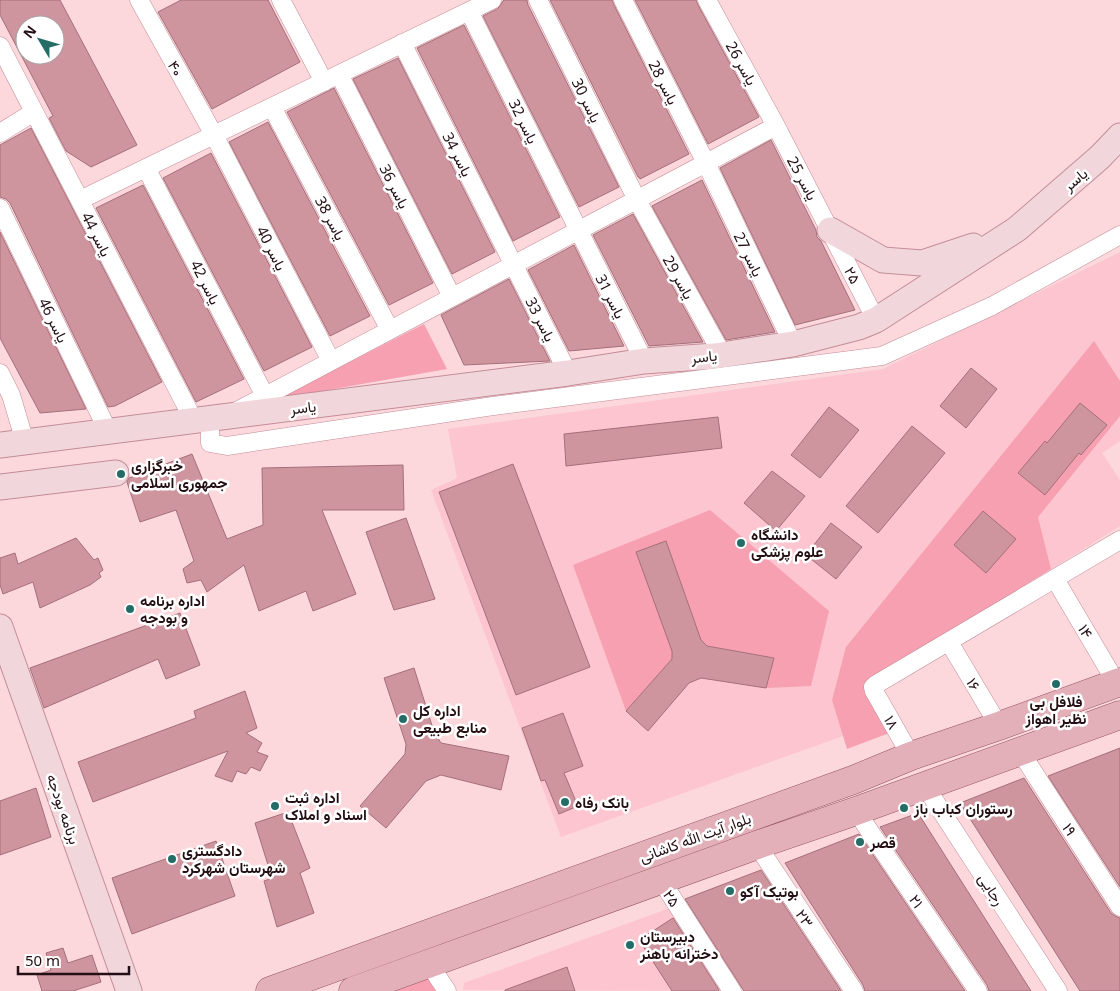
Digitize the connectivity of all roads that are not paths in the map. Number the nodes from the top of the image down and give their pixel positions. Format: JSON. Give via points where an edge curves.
{"nodes":[{"id":1,"x":138,"y":0,"type":"edge"},
{"id":2,"x":281,"y":0,"type":"edge"},
{"id":3,"x":492,"y":0,"type":"edge"},
{"id":4,"x":538,"y":0,"type":"edge"},
{"id":5,"x":623,"y":0,"type":"edge"},
{"id":6,"x":707,"y":0,"type":"edge"},
{"id":7,"x":469,"y":11,"type":"junction"},
{"id":8,"x":402,"y":44,"type":"junction"},
{"id":9,"x":0,"y":46,"type":"edge"},
{"id":10,"x":331,"y":78,"type":"junction"},
{"id":11,"x":272,"y":107,"type":"junction"},
{"id":12,"x":34,"y":112,"type":"junction"},
{"id":13,"x":776,"y":126,"type":"junction"},
{"id":14,"x":0,"y":133,"type":"edge"},
{"id":15,"x":214,"y":135,"type":"junction"},
{"id":16,"x":1120,"y":136,"type":"edge"},
{"id":17,"x":706,"y":163,"type":"junction"},
{"id":18,"x":146,"y":168,"type":"junction"},
{"id":19,"x":80,"y":200,"type":"junction"},
{"id":20,"x":636,"y":200,"type":"junction"},
{"id":21,"x":0,"y":208,"type":"edge"},
{"id":22,"x":1017,"y":229,"type":"junction"},
{"id":23,"x":578,"y":230,"type":"junction"},
{"id":24,"x":830,"y":230,"type":"junction"},
{"id":25,"x":1120,"y":235,"type":"edge"},
{"id":26,"x":513,"y":265,"type":"junction"},
{"id":27,"x":452,"y":297,"type":"junction"},
{"id":28,"x":876,"y":320,"type":"junction"},
{"id":29,"x":390,"y":330,"type":"junction"},
{"id":30,"x":793,"y":344,"type":"junction"},
{"id":31,"x":722,"y":354,"type":"junction"},
{"id":32,"x":331,"y":361,"type":"junction"},
{"id":33,"x":644,"y":361,"type":"junction"},
{"id":34,"x":0,"y":373,"type":"edge"},
{"id":35,"x":568,"y":373,"type":"junction"},
{"id":36,"x":265,"y":396,"type":"junction"},
{"id":37,"x":210,"y":419,"type":"junction"},
{"id":38,"x":108,"y":432,"type":"junction"},
{"id":39,"x":24,"y":442,"type":"junction"},
{"id":40,"x":0,"y":445,"type":"edge"},
{"id":41,"x":116,"y":473,"type":"dead end"},
{"id":42,"x":0,"y":487,"type":"edge"},
{"id":43,"x":1120,"y":540,"type":"edge"},
{"id":44,"x":1055,"y":579,"type":"junction"},
{"id":45,"x":0,"y":627,"type":"edge"},
{"id":46,"x":949,"y":642,"type":"junction"},
{"id":47,"x":1118,"y":683,"type":"edge"},
{"id":48,"x":1120,"y":715,"type":"edge"},
{"id":49,"x":999,"y":726,"type":"junction"},
{"id":50,"x":1020,"y":751,"type":"junction"},
{"id":51,"x":911,"y":756,"type":"junction"},
{"id":52,"x":924,"y":786,"type":"junction"},
{"id":53,"x":856,"y":812,"type":"junction"},
{"id":54,"x":757,"y":846,"type":"junction"},
{"id":55,"x":661,"y":880,"type":"junction"},
{"id":56,"x":1120,"y":907,"type":"edge"},
{"id":57,"x":429,"y":964,"type":"junction"},
{"id":58,"x":129,"y":991,"type":"edge"},
{"id":59,"x":270,"y":991,"type":"edge"},
{"id":60,"x":353,"y":991,"type":"edge"},
{"id":61,"x":447,"y":991,"type":"edge"},
{"id":62,"x":732,"y":991,"type":"edge"},
{"id":63,"x":854,"y":991,"type":"edge"},
{"id":64,"x":978,"y":991,"type":"edge"},
{"id":65,"x":1058,"y":991,"type":"edge"}],
"edges":[{"from":1,"to":15,"type":"street","name":"۴۰"},
{"from":2,"to":10,"type":"street","name":"یاسر 36"},
{"from":3,"to":7,"type":"street"},
{"from":4,"to":20,"type":"street","name":"یاسر 30"},
{"from":5,"to":17,"type":"street","name":"یاسر 28"},
{"from":6,"to":13,"type":"street","name":"یاسر 26"},
{"from":7,"to":8,"type":"street"},
{"from":7,"to":23,"type":"street","name":"یاسر 32"},
{"from":8,"to":10,"type":"street"},
{"from":8,"to":26,"type":"street","name":"یاسر 34"},
{"from":9,"to":12,"type":"street","name":"یاسر 44"},
{"from":10,"to":11,"type":"street"},
{"from":10,"to":27,"type":"street","name":"یاسر 36"},
{"from":11,"to":15,"type":"street"},
{"from":11,"to":29,"type":"street","name":"یاسر 38"},
{"from":12,"to":14,"type":"street"},
{"from":12,"to":19,"type":"street","name":"یاسر 44"},
{"from":13,"to":17,"type":"street","name":"یاسر"},
{"from":13,"to":24,"type":"street","name":"یاسر 25"},
{"from":15,"to":18,"type":"street"},
{"from":15,"to":32,"type":"street","name":"یاسر 40"},
{"from":16,"to":22,"type":"main road","name":"یاسر","via":[[1100,158]]},
{"from":17,"to":20,"type":"street","name":"یاسر"},
{"from":17,"to":30,"type":"street","name":"یاسر 27"},
{"from":18,"to":19,"type":"street"},
{"from":18,"to":36,"type":"street","name":"یاسر 42"},
{"from":19,"to":37,"type":"street","name":"یاسر 44"},
{"from":20,"to":23,"type":"street","name":"یاسر"},
{"from":20,"to":31,"type":"street","name":"یاسر 29"},
{"from":21,"to":38,"type":"street","name":"یاسر 46"},
{"from":22,"to":24,"type":"main road","via":[[922,264],[883,260]]},
{"from":22,"to":28,"type":"main road","name":"یاسر"},
{"from":23,"to":26,"type":"street","name":"یاسر"},
{"from":23,"to":33,"type":"street","name":"یاسر 31"},
{"from":24,"to":28,"type":"street","name":"۲۵"},
{"from":25,"to":37,"type":"street","via":[[992,306],[882,356],[493,406],[227,446],[210,443]]},
{"from":26,"to":27,"type":"street","name":"یاسر"},
{"from":26,"to":35,"type":"street","name":"یاسر 33"},
{"from":27,"to":29,"type":"street","name":"یاسر"},
{"from":28,"to":30,"type":"main road","name":"یاسر"},
{"from":29,"to":32,"type":"street","name":"یاسر"},
{"from":30,"to":31,"type":"main road","name":"یاسر"},
{"from":31,"to":33,"type":"main road","name":"یاسر"},
{"from":32,"to":36,"type":"street","name":"یاسر"},
{"from":33,"to":35,"type":"main road","name":"یاسر"},
{"from":34,"to":39,"type":"street","via":[[11,395]]},
{"from":35,"to":37,"type":"main road","name":"یاسر"},
{"from":36,"to":37,"type":"street","name":"یاسر"},
{"from":37,"to":38,"type":"main road","name":"یاسر"},
{"from":38,"to":39,"type":"main road","name":"یاسر"},
{"from":39,"to":40,"type":"main road","name":"یاسر"},
{"from":41,"to":42,"type":"main road"},
{"from":43,"to":44,"type":"street"},
{"from":44,"to":46,"type":"street"},
{"from":44,"to":47,"type":"street","name":"۱۴"},
{"from":45,"to":58,"type":"main road","name":"برنامه بودجه"},
{"from":46,"to":49,"type":"street","name":"۱۶"},
{"from":46,"to":51,"type":"street","name":"۱۸","via":[[873,688]]},
{"from":47,"to":49,"type":"main road","name":"بلوار آیت الله کاشانی"},
{"from":48,"to":50,"type":"main road","name":"بلوار آیت الله کاشانی"},
{"from":49,"to":51,"type":"main road","name":"بلوار آیت الله کاشانی"},
{"from":50,"to":52,"type":"main road","name":"بلوار آیت الله کاشانی"},
{"from":50,"to":56,"type":"street","name":"۱۹"},
{"from":51,"to":59,"type":"main road","name":"بلوار آیت الله کاشانی"},
{"from":52,"to":53,"type":"main road","name":"بلوار آیت الله کاشانی"},
{"from":52,"to":65,"type":"street","name":"رجایی"},
{"from":53,"to":54,"type":"main road","name":"بلوار آیت الله کاشانی"},
{"from":53,"to":64,"type":"street","name":"۲۱"},
{"from":54,"to":55,"type":"main road","name":"بلوار آیت الله کاشانی"},
{"from":54,"to":63,"type":"street","name":"۲۳"},
{"from":55,"to":57,"type":"main road","name":"بلوار آیت الله کاشانی"},
{"from":55,"to":62,"type":"street","name":"۲۵"},
{"from":57,"to":60,"type":"main road","name":"بلوار آیت الله کاشانی"},
{"from":57,"to":61,"type":"street"}]}
